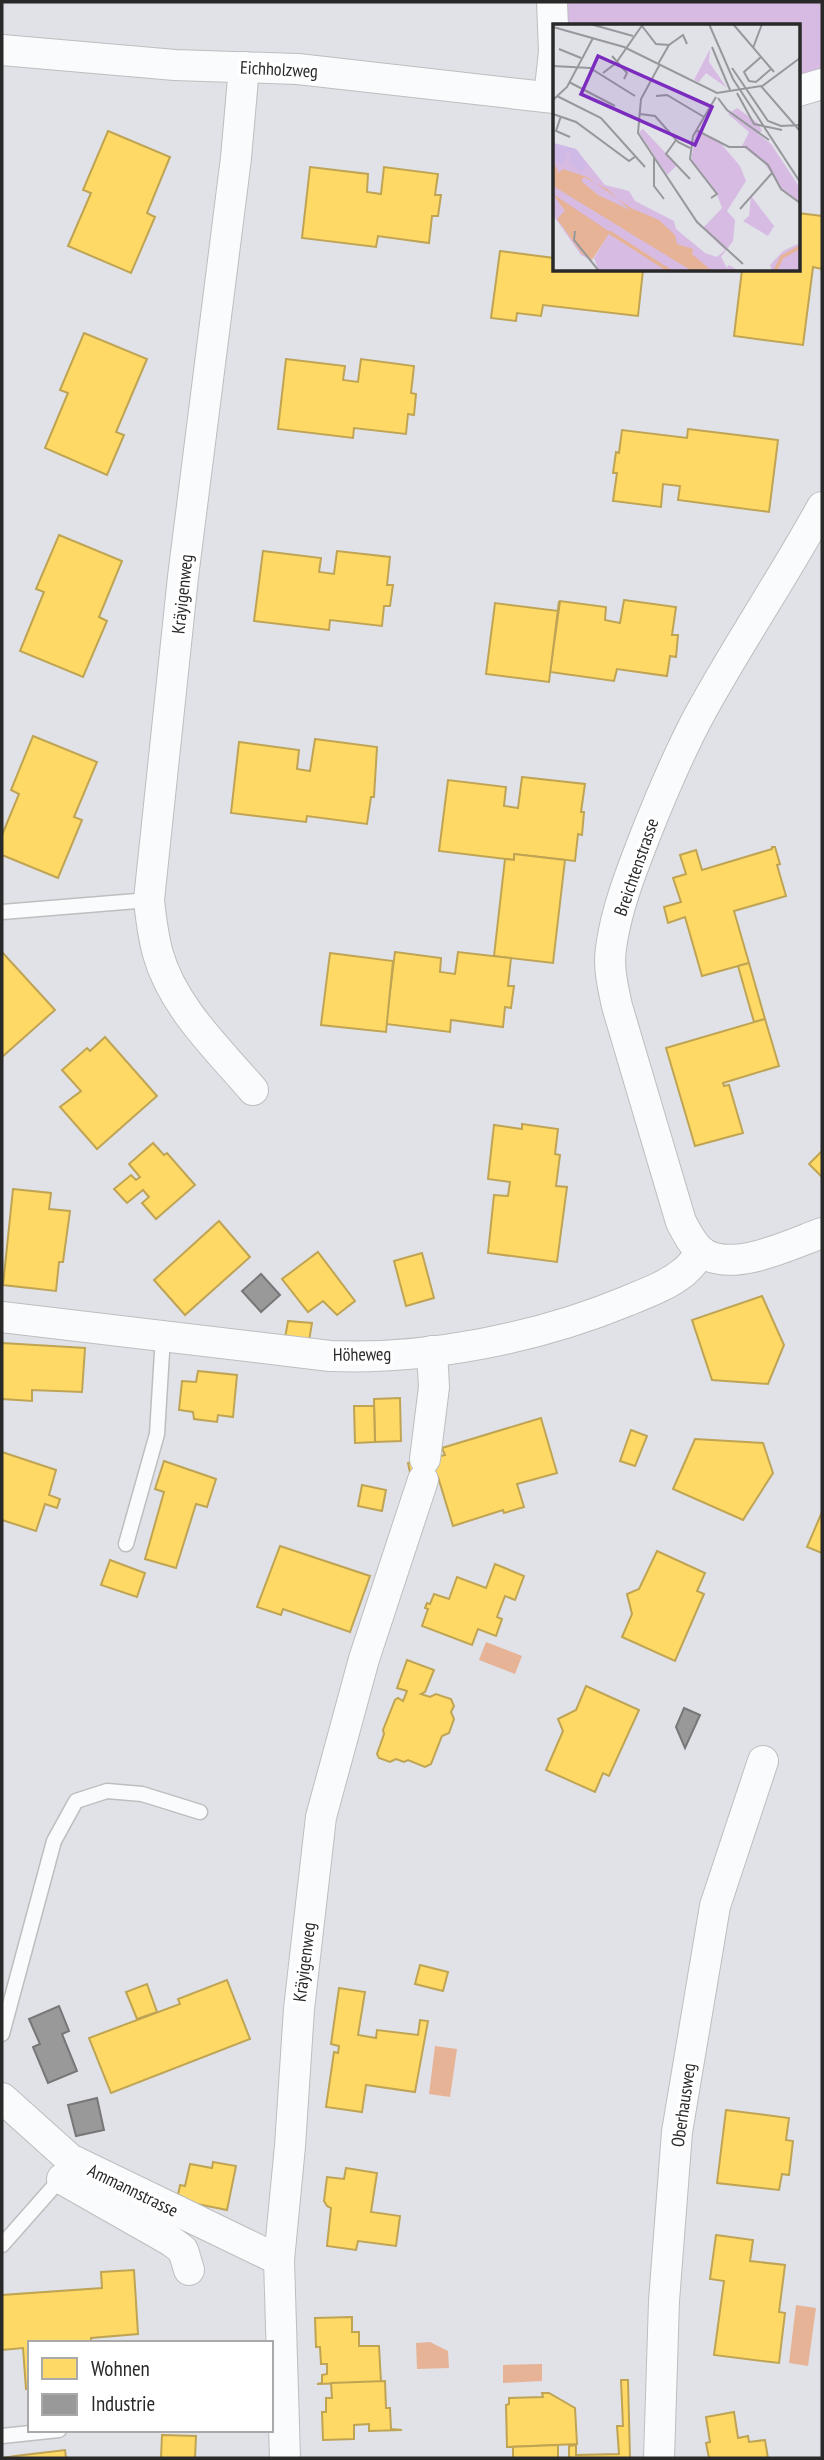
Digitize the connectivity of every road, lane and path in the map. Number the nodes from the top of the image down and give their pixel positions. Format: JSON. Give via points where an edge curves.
{"nodes":[{"id":1,"x":552,"y":2,"type":"edge"},
{"id":2,"x":553,"y":27,"type":"edge"},
{"id":3,"x":2,"y":50,"type":"edge"},
{"id":4,"x":244,"y":67,"type":"junction"},
{"id":5,"x":553,"y":75,"type":"edge"},
{"id":6,"x":822,"y":84,"type":"edge"},
{"id":7,"x":800,"y":90,"type":"edge"},
{"id":8,"x":552,"y":98,"type":"edge"},
{"id":9,"x":822,"y":507,"type":"edge"},
{"id":10,"x":149,"y":901,"type":"junction"},
{"id":11,"x":2,"y":912,"type":"edge"},
{"id":12,"x":253,"y":1090,"type":"dead end"},
{"id":13,"x":822,"y":1233,"type":"edge"},
{"id":14,"x":702,"y":1252,"type":"junction"},
{"id":15,"x":2,"y":1317,"type":"edge"},
{"id":16,"x":163,"y":1336,"type":"junction"},
{"id":17,"x":432,"y":1351,"type":"junction"},
{"id":18,"x":126,"y":1544,"type":"dead end"},
{"id":19,"x":763,"y":1761,"type":"dead end"},
{"id":20,"x":200,"y":1812,"type":"dead end"},
{"id":21,"x":2,"y":2034,"type":"edge"},
{"id":22,"x":2,"y":2098,"type":"edge"},
{"id":23,"x":66,"y":2169,"type":"junction"},
{"id":24,"x":2,"y":2245,"type":"edge"},
{"id":25,"x":279,"y":2260,"type":"junction"},
{"id":26,"x":190,"y":2270,"type":"dead end"},
{"id":27,"x":40,"y":2432,"type":"edge"},
{"id":28,"x":2,"y":2436,"type":"edge"},
{"id":29,"x":285,"y":2458,"type":"edge"},
{"id":30,"x":659,"y":2458,"type":"edge"}],
"edges":[{"from":1,"to":2,"type":"street"},
{"from":3,"to":4,"type":"street","name":"Eichholzweg","via":[[107,61]]},
{"from":4,"to":8,"type":"street","name":"Eichholzweg","via":[[385,77]]},
{"from":4,"to":10,"type":"street","name":"Kräyigenweg"},
{"from":5,"to":8,"type":"street"},
{"from":6,"to":7,"type":"street"},
{"from":9,"to":14,"type":"street","name":"Breichtenstrasse","via":[[702,710],[669,778],[634,864],[611,949],[610,975],[617,1006],[681,1222]]},
{"from":10,"to":11,"type":"lane"},
{"from":10,"to":12,"type":"street","name":"Kräyigenweg","via":[[159,956],[172,986],[192,1018]]},
{"from":13,"to":14,"type":"street","via":[[743,1259],[721,1261]]},
{"from":14,"to":17,"type":"street","name":"Höheweg","via":[[668,1283],[592,1315],[555,1327]]},
{"from":15,"to":16,"type":"street","name":"Höheweg"},
{"from":16,"to":17,"type":"street","name":"Höheweg","via":[[330,1356]]},
{"from":16,"to":18,"type":"lane","via":[[158,1434]]},
{"from":17,"to":25,"type":"street","name":"Kräyigenweg","via":[[434,1387],[424,1470],[363,1659],[321,1816],[299,2009]]},
{"from":19,"to":30,"type":"street","name":"Oberhausweg","via":[[715,1906],[677,2132],[664,2301]]},
{"from":20,"to":21,"type":"lane","via":[[142,1794],[107,1791],[76,1801],[54,1841]]},
{"from":22,"to":23,"type":"street","name":"Ammannstrasse"},
{"from":23,"to":24,"type":"lane"},
{"from":23,"to":25,"type":"street","name":"Ammannstrasse"},
{"from":23,"to":26,"type":"street","via":[[183,2250]]},
{"from":25,"to":29,"type":"street","name":"Kräyigenweg"},
{"from":27,"to":28,"type":"lane"}]}
